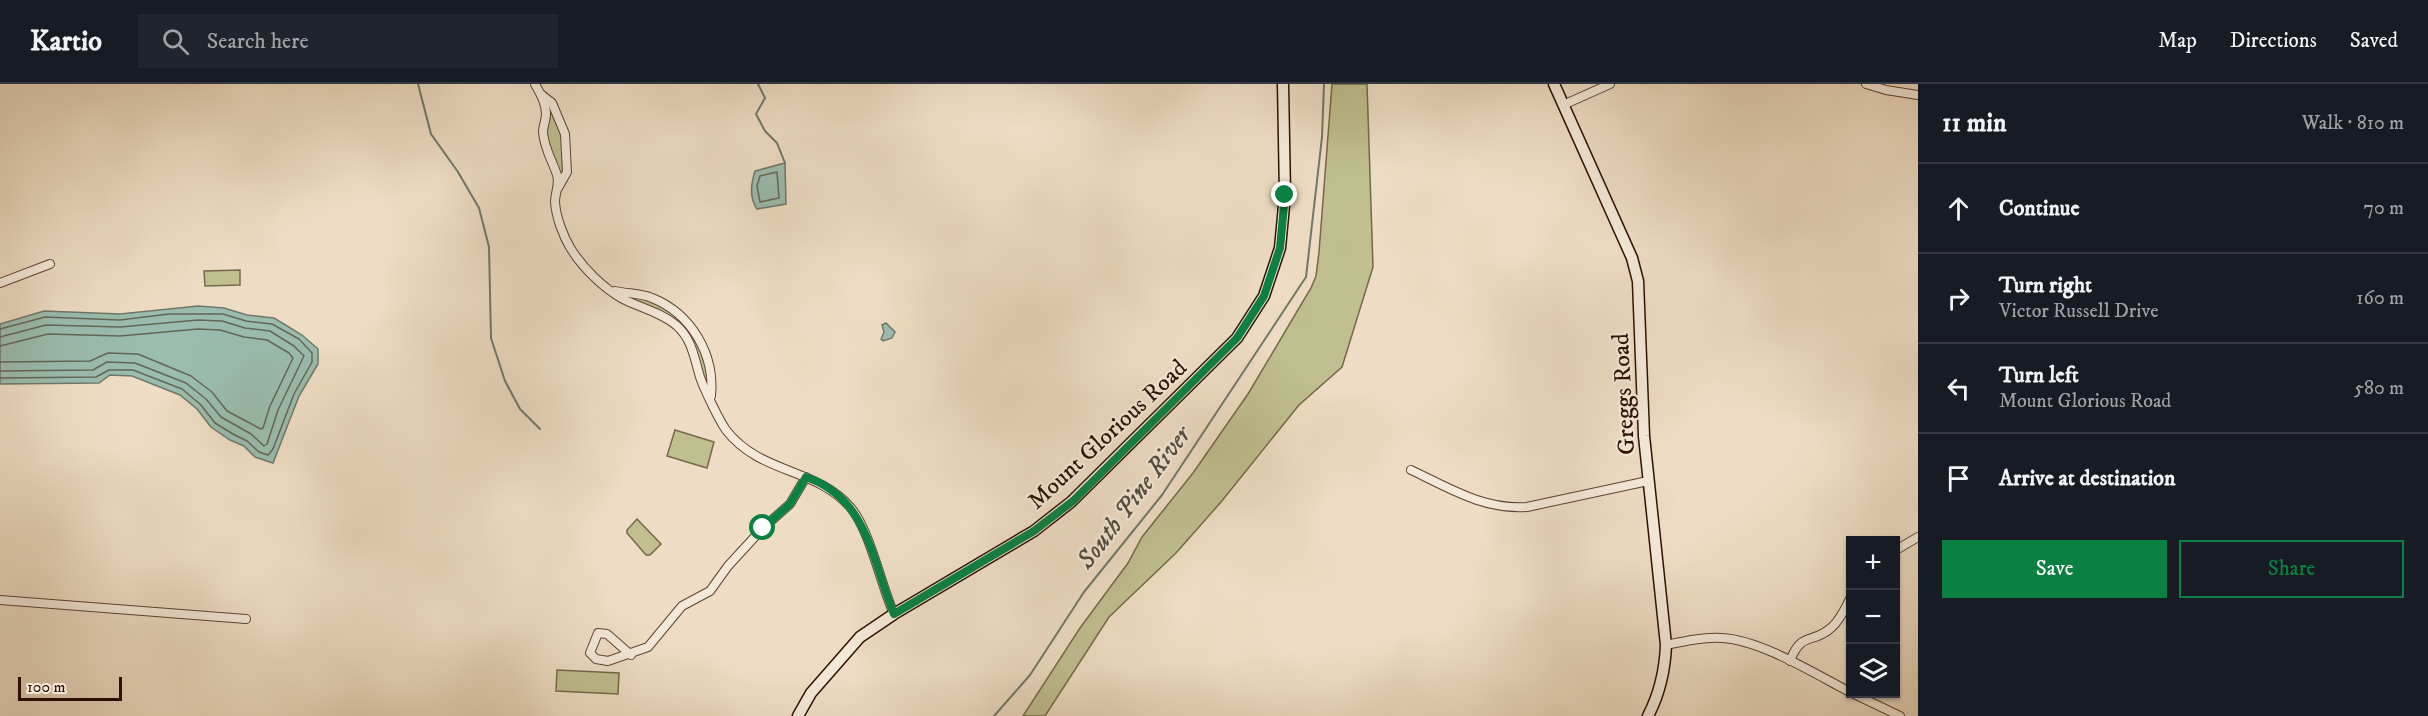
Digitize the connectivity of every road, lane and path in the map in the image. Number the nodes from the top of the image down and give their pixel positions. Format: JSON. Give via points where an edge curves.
{"nodes":[{"id":1,"x":535,"y":84,"type":"edge"},
{"id":2,"x":1283,"y":84,"type":"edge"},
{"id":3,"x":1554,"y":84,"type":"edge"},
{"id":4,"x":1610,"y":84,"type":"edge"},
{"id":5,"x":1866,"y":84,"type":"edge"},
{"id":6,"x":542,"y":95,"type":"junction"},
{"id":7,"x":1918,"y":95,"type":"edge"},
{"id":8,"x":1563,"y":105,"type":"junction"},
{"id":9,"x":556,"y":189,"type":"junction"},
{"id":10,"x":50,"y":264,"type":"dead end"},
{"id":11,"x":0,"y":283,"type":"edge"},
{"id":12,"x":609,"y":290,"type":"junction"},
{"id":13,"x":676,"y":312,"type":"junction"},
{"id":14,"x":669,"y":320,"type":"junction"},
{"id":15,"x":711,"y":398,"type":"junction"},
{"id":16,"x":1411,"y":470,"type":"dead end"},
{"id":17,"x":806,"y":477,"type":"junction"},
{"id":18,"x":1648,"y":482,"type":"junction"},
{"id":19,"x":1918,"y":537,"type":"edge"},
{"id":20,"x":1900,"y":548,"type":"edge"},
{"id":21,"x":0,"y":600,"type":"edge"},
{"id":22,"x":1846,"y":607,"type":"edge"},
{"id":23,"x":894,"y":614,"type":"junction"},
{"id":24,"x":246,"y":619,"type":"dead end"},
{"id":25,"x":1666,"y":645,"type":"junction"},
{"id":26,"x":631,"y":655,"type":"junction"},
{"id":27,"x":1790,"y":662,"type":"junction"},
{"id":28,"x":1846,"y":690,"type":"edge"},
{"id":29,"x":1862,"y":698,"type":"edge"},
{"id":30,"x":798,"y":716,"type":"edge"},
{"id":31,"x":1648,"y":716,"type":"edge"},
{"id":32,"x":1900,"y":716,"type":"edge"}],
"edges":[{"from":1,"to":6,"type":"street"},
{"from":2,"to":23,"type":"main road","name":"Mount Glorious Road","via":[[1285,195],[1280,248],[1264,296],[1237,338],[1073,501],[1025,537]]},
{"from":3,"to":8,"type":"main road","name":"Greggs Road"},
{"from":4,"to":8,"type":"street"},
{"from":5,"to":7,"type":"street"},
{"from":6,"to":9,"type":"street","via":[[546,112],[543,131],[558,177]]},
{"from":6,"to":9,"type":"street","via":[[552,103],[565,134],[567,172]]},
{"from":8,"to":18,"type":"main road","name":"Greggs Road","via":[[1638,280]]},
{"from":9,"to":12,"type":"street","via":[[559,223],[571,249],[590,274]]},
{"from":10,"to":11,"type":"street"},
{"from":12,"to":13,"type":"street","via":[[648,296]]},
{"from":12,"to":14,"type":"street"},
{"from":13,"to":14,"type":"street"},
{"from":13,"to":15,"type":"street","via":[[702,343],[712,374]]},
{"from":14,"to":15,"type":"street","via":[[690,339],[701,380]]},
{"from":15,"to":17,"type":"street","via":[[720,422],[754,457]]},
{"from":16,"to":18,"type":"street","via":[[1483,504],[1509,508]]},
{"from":17,"to":23,"type":"street","via":[[830,488],[853,510]]},
{"from":17,"to":26,"type":"street","via":[[790,504],[763,528],[710,591],[682,606],[648,647]]},
{"from":18,"to":25,"type":"main road","name":"Greggs Road"},
{"from":19,"to":20,"type":"street"},
{"from":21,"to":24,"type":"street"},
{"from":22,"to":27,"type":"street","via":[[1832,628],[1803,640]]},
{"from":23,"to":30,"type":"main road","name":"Mount Glorious Road","via":[[860,637],[811,693]]},
{"from":25,"to":27,"type":"street","via":[[1723,638],[1753,644]]},
{"from":25,"to":31,"type":"main road","name":"Greggs Road","via":[[1662,679]]},
{"from":26,"to":26,"type":"street","via":[[608,661],[596,659],[590,652],[598,633],[607,634]]},
{"from":27,"to":28,"type":"street"},
{"from":29,"to":32,"type":"street"}]}
